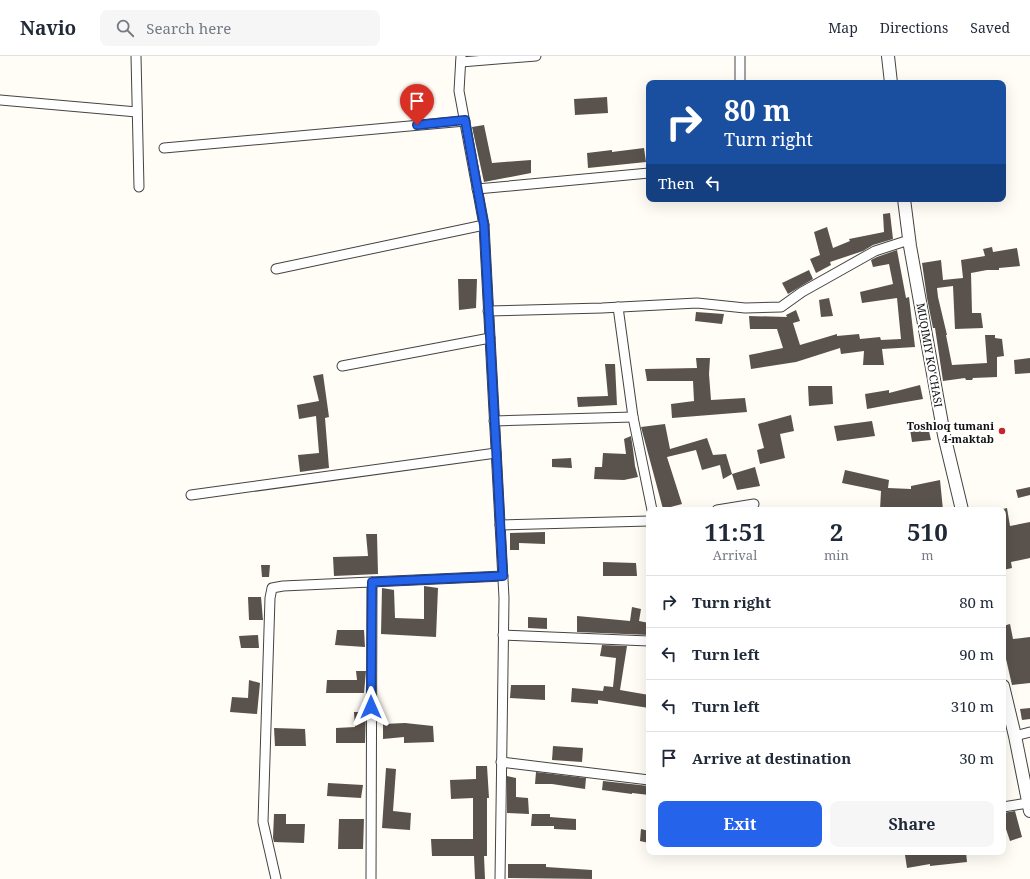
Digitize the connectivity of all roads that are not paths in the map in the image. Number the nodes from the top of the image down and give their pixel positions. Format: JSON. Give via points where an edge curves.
{"nodes":[{"id":1,"x":136,"y":56,"type":"edge"},
{"id":2,"x":536,"y":56,"type":"edge"},
{"id":3,"x":740,"y":56,"type":"edge"},
{"id":4,"x":888,"y":56,"type":"edge"},
{"id":5,"x":461,"y":59,"type":"edge"},
{"id":6,"x":740,"y":80,"type":"edge"},
{"id":7,"x":891,"y":80,"type":"edge"},
{"id":8,"x":0,"y":100,"type":"edge"},
{"id":9,"x":137,"y":112,"type":"junction"},
{"id":10,"x":465,"y":120,"type":"junction"},
{"id":11,"x":164,"y":148,"type":"dead end"},
{"id":12,"x":646,"y":173,"type":"edge"},
{"id":13,"x":139,"y":187,"type":"dead end"},
{"id":14,"x":477,"y":189,"type":"junction"},
{"id":15,"x":904,"y":202,"type":"edge"},
{"id":16,"x":484,"y":225,"type":"junction"},
{"id":17,"x":909,"y":240,"type":"junction"},
{"id":18,"x":276,"y":269,"type":"dead end"},
{"id":19,"x":618,"y":307,"type":"junction"},
{"id":20,"x":488,"y":311,"type":"junction"},
{"id":21,"x":490,"y":338,"type":"junction"},
{"id":22,"x":342,"y":366,"type":"dead end"},
{"id":23,"x":633,"y":417,"type":"junction"},
{"id":24,"x":494,"y":421,"type":"junction"},
{"id":25,"x":496,"y":453,"type":"junction"},
{"id":26,"x":191,"y":495,"type":"dead end"},
{"id":27,"x":754,"y":504,"type":"dead end"},
{"id":28,"x":651,"y":507,"type":"edge"},
{"id":29,"x":736,"y":507,"type":"edge"},
{"id":30,"x":961,"y":507,"type":"edge"},
{"id":31,"x":646,"y":521,"type":"edge"},
{"id":32,"x":500,"y":525,"type":"junction"},
{"id":33,"x":503,"y":576,"type":"junction"},
{"id":34,"x":372,"y":582,"type":"junction"},
{"id":35,"x":503,"y":635,"type":"junction"},
{"id":36,"x":646,"y":641,"type":"edge"},
{"id":37,"x":1006,"y":698,"type":"edge"},
{"id":38,"x":1030,"y":732,"type":"edge"},
{"id":39,"x":1015,"y":736,"type":"junction"},
{"id":40,"x":501,"y":762,"type":"junction"},
{"id":41,"x":646,"y":780,"type":"edge"},
{"id":42,"x":1006,"y":807,"type":"edge"},
{"id":43,"x":1029,"y":807,"type":"edge"},
{"id":44,"x":276,"y":879,"type":"edge"},
{"id":45,"x":371,"y":879,"type":"edge"},
{"id":46,"x":500,"y":879,"type":"edge"}],
"edges":[{"from":1,"to":9,"type":"street"},
{"from":2,"to":5,"type":"street"},
{"from":3,"to":6,"type":"street"},
{"from":4,"to":7,"type":"street"},
{"from":5,"to":10,"type":"street","via":[[459,91]]},
{"from":8,"to":9,"type":"street"},
{"from":9,"to":13,"type":"street"},
{"from":10,"to":11,"type":"street"},
{"from":10,"to":14,"type":"street"},
{"from":12,"to":14,"type":"street"},
{"from":14,"to":16,"type":"street"},
{"from":15,"to":17,"type":"street","name":"MUQIMIY KO'CHASI"},
{"from":16,"to":18,"type":"street"},
{"from":16,"to":20,"type":"street"},
{"from":17,"to":19,"type":"street","via":[[875,251],[802,292],[782,307],[745,308],[697,303]]},
{"from":17,"to":30,"type":"street","name":"MUQIMIY KO'CHASI","via":[[944,435]]},
{"from":19,"to":20,"type":"street"},
{"from":19,"to":23,"type":"street"},
{"from":20,"to":21,"type":"street"},
{"from":21,"to":22,"type":"street"},
{"from":21,"to":24,"type":"street"},
{"from":23,"to":24,"type":"street"},
{"from":23,"to":28,"type":"street"},
{"from":24,"to":25,"type":"street"},
{"from":25,"to":26,"type":"street"},
{"from":25,"to":32,"type":"street"},
{"from":27,"to":29,"type":"street"},
{"from":31,"to":32,"type":"street"},
{"from":32,"to":33,"type":"street"},
{"from":33,"to":34,"type":"street"},
{"from":33,"to":35,"type":"street"},
{"from":34,"to":44,"type":"street","via":[[272,588],[263,822]]},
{"from":34,"to":45,"type":"street"},
{"from":35,"to":36,"type":"street"},
{"from":35,"to":40,"type":"street"},
{"from":37,"to":39,"type":"street"},
{"from":38,"to":39,"type":"street"},
{"from":39,"to":43,"type":"street"},
{"from":40,"to":41,"type":"street"},
{"from":40,"to":46,"type":"street"},
{"from":42,"to":43,"type":"street"}]}
